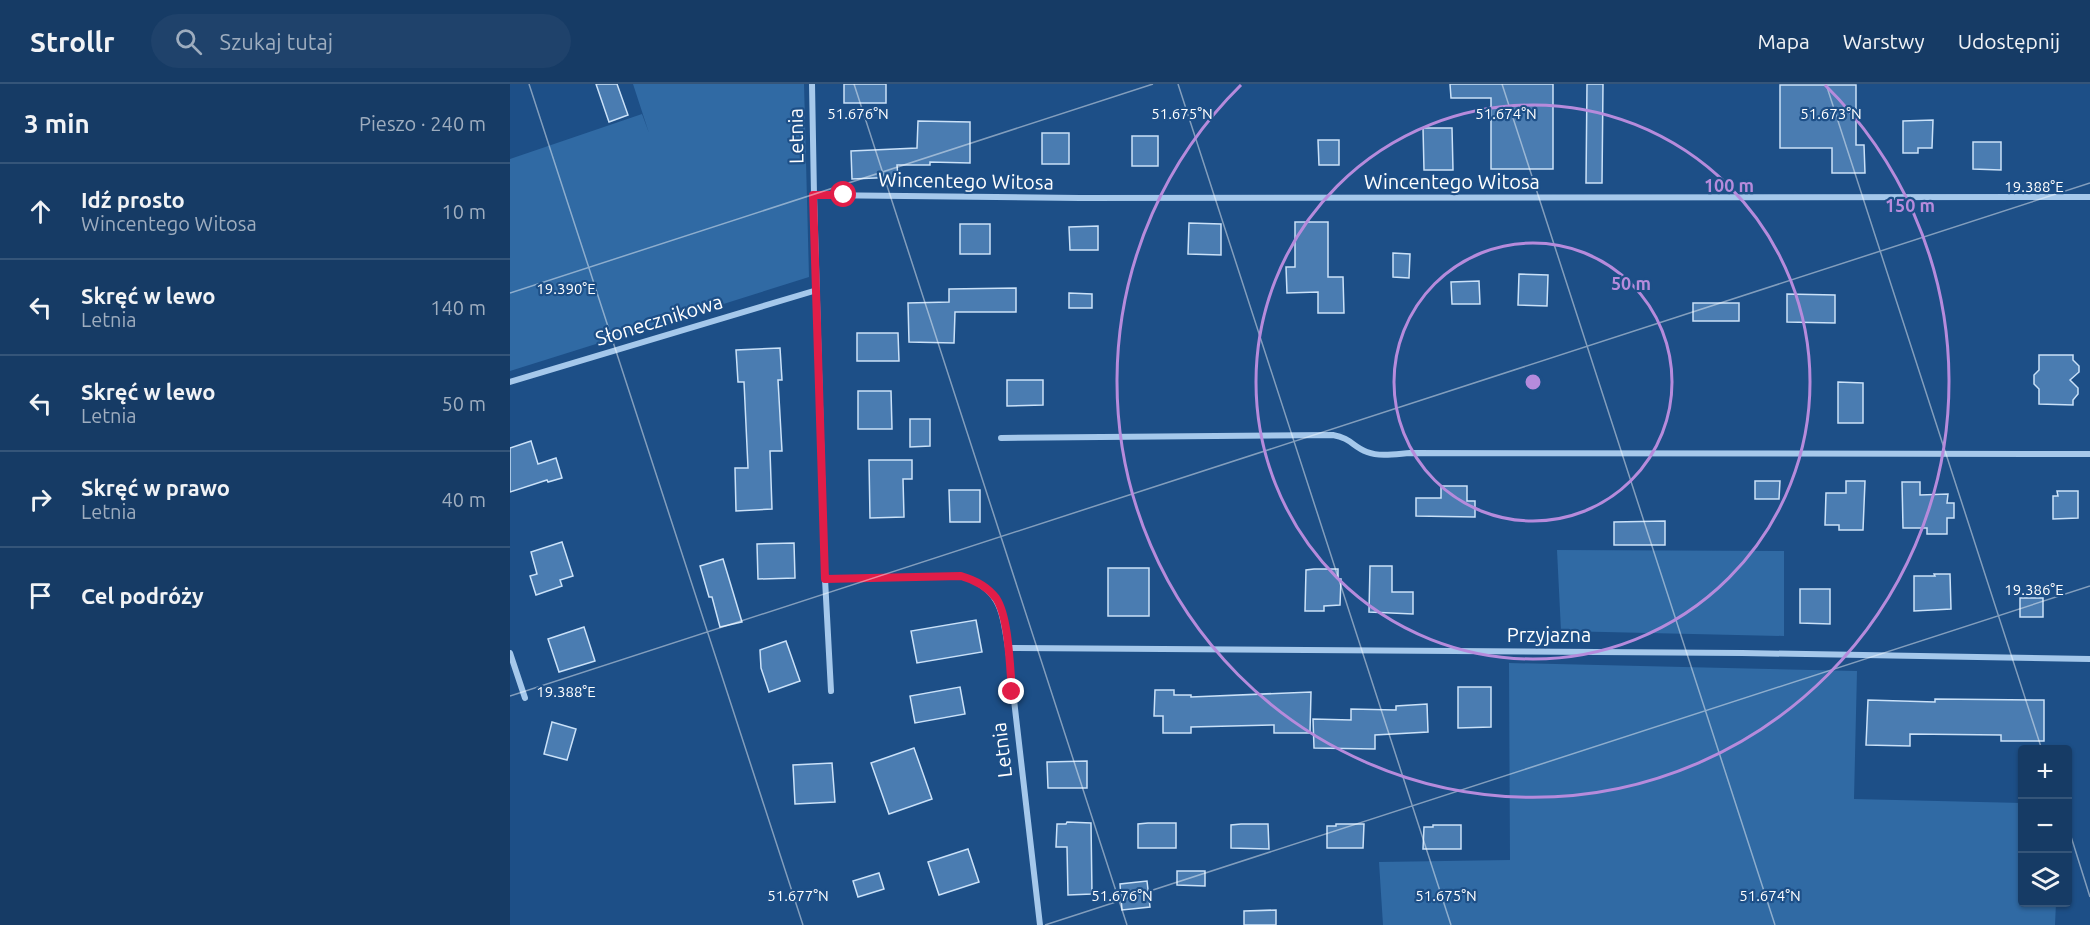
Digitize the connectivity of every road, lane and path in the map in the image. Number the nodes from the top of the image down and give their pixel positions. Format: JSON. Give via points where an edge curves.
{"nodes":[{"id":1,"x":812,"y":84,"type":"edge"},
{"id":2,"x":813,"y":195,"type":"junction"},
{"id":3,"x":2090,"y":197,"type":"edge"},
{"id":4,"x":817,"y":290,"type":"junction"},
{"id":5,"x":510,"y":382,"type":"edge"},
{"id":6,"x":1001,"y":438,"type":"dead end"},
{"id":7,"x":2090,"y":454,"type":"edge"},
{"id":8,"x":825,"y":579,"type":"junction"},
{"id":9,"x":1008,"y":648,"type":"junction"},
{"id":10,"x":510,"y":652,"type":"edge"},
{"id":11,"x":2090,"y":659,"type":"edge"},
{"id":12,"x":831,"y":691,"type":"dead end"},
{"id":13,"x":525,"y":698,"type":"dead end"},
{"id":14,"x":1040,"y":925,"type":"edge"}],
"edges":[{"from":1,"to":2,"type":"street","name":"Letnia"},
{"from":2,"to":3,"type":"street","name":"Wincentego Witosa"},
{"from":2,"to":4,"type":"street","name":"Letnia"},
{"from":4,"to":5,"type":"street","name":"Słonecznikowa"},
{"from":4,"to":8,"type":"street","name":"Letnia"},
{"from":6,"to":7,"type":"street","via":[[1333,435],[1345,437],[1366,452],[1382,455]]},
{"from":8,"to":9,"type":"street","name":"Letnia","via":[[961,576],[976,580],[997,600]]},
{"from":8,"to":12,"type":"street"},
{"from":9,"to":11,"type":"street","name":"Przyjazna","via":[[1730,652]]},
{"from":9,"to":14,"type":"street","name":"Letnia"},
{"from":10,"to":13,"type":"street"}]}
